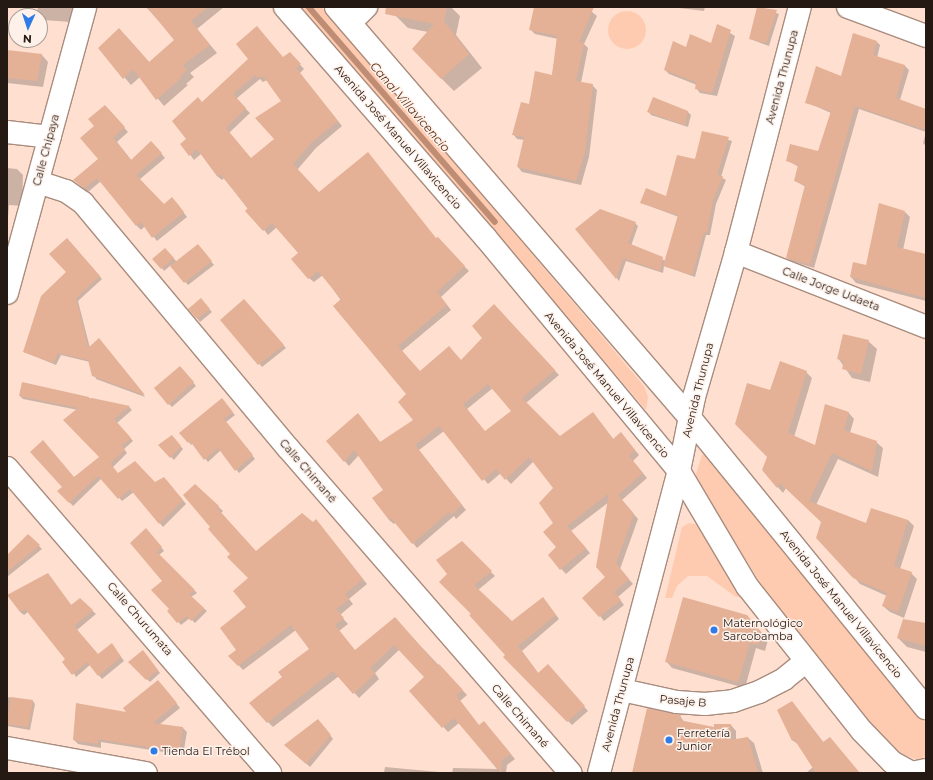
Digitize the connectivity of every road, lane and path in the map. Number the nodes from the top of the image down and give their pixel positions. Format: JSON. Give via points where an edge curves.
{"nodes":[{"id":1,"x":85,"y":7,"type":"edge"},
{"id":2,"x":285,"y":7,"type":"edge"},
{"id":3,"x":366,"y":7,"type":"edge"},
{"id":4,"x":800,"y":7,"type":"edge"},
{"id":5,"x":848,"y":7,"type":"edge"},
{"id":6,"x":343,"y":15,"type":"edge"},
{"id":7,"x":926,"y":36,"type":"edge"},
{"id":8,"x":7,"y":132,"type":"edge"},
{"id":9,"x":50,"y":137,"type":"junction"},
{"id":10,"x":38,"y":182,"type":"junction"},
{"id":11,"x":736,"y":252,"type":"junction"},
{"id":12,"x":7,"y":293,"type":"edge"},
{"id":13,"x":926,"y":327,"type":"edge"},
{"id":14,"x":690,"y":418,"type":"junction"},
{"id":15,"x":7,"y":468,"type":"edge"},
{"id":16,"x":680,"y":471,"type":"junction"},
{"id":17,"x":806,"y":661,"type":"junction"},
{"id":18,"x":622,"y":690,"type":"junction"},
{"id":19,"x":926,"y":708,"type":"edge"},
{"id":20,"x":7,"y":748,"type":"edge"},
{"id":21,"x":90,"y":768,"type":"edge"},
{"id":22,"x":926,"y":770,"type":"edge"},
{"id":23,"x":146,"y":773,"type":"edge"},
{"id":24,"x":270,"y":773,"type":"edge"},
{"id":25,"x":571,"y":773,"type":"edge"},
{"id":26,"x":599,"y":773,"type":"edge"},
{"id":27,"x":912,"y":773,"type":"edge"}],
"edges":[{"from":1,"to":9,"type":"street","name":"Calle Chipaya"},
{"from":2,"to":16,"type":"street","name":"Avenida José Manuel Villavicencio","via":[[485,237]]},
{"from":3,"to":6,"type":"street"},
{"from":4,"to":11,"type":"street","name":"Avenida Thunupa"},
{"from":5,"to":7,"type":"street"},
{"from":6,"to":14,"type":"street","name":"Avenida José Manuel Villavicencio"},
{"from":8,"to":9,"type":"street"},
{"from":9,"to":10,"type":"street","name":"Calle Chipaya"},
{"from":10,"to":12,"type":"street","name":"Calle Chipaya"},
{"from":10,"to":25,"type":"street","name":"Calle Chimané","via":[[66,191],[83,203],[293,454]]},
{"from":11,"to":13,"type":"street","name":"Calle Jorge Udaeta"},
{"from":11,"to":14,"type":"street","name":"Avenida Thunupa"},
{"from":14,"to":16,"type":"street","name":"Avenida Thunupa"},
{"from":14,"to":19,"type":"street","name":"Avenida José Manuel Villavicencio"},
{"from":15,"to":24,"type":"street","name":"Calle Churumata"},
{"from":16,"to":17,"type":"street","name":"Avenida José Manuel Villavicencio","via":[[747,586]]},
{"from":16,"to":18,"type":"street","name":"Avenida Thunupa"},
{"from":17,"to":18,"type":"street","name":"Pasaje B","via":[[784,679],[760,692],[732,701],[705,704],[677,702]]},
{"from":17,"to":27,"type":"street","name":"Avenida José Manuel Villavicencio","via":[[887,757]]},
{"from":18,"to":26,"type":"street","name":"Avenida Thunupa"},
{"from":20,"to":21,"type":"street"},
{"from":21,"to":23,"type":"street"},
{"from":22,"to":27,"type":"street"}]}
